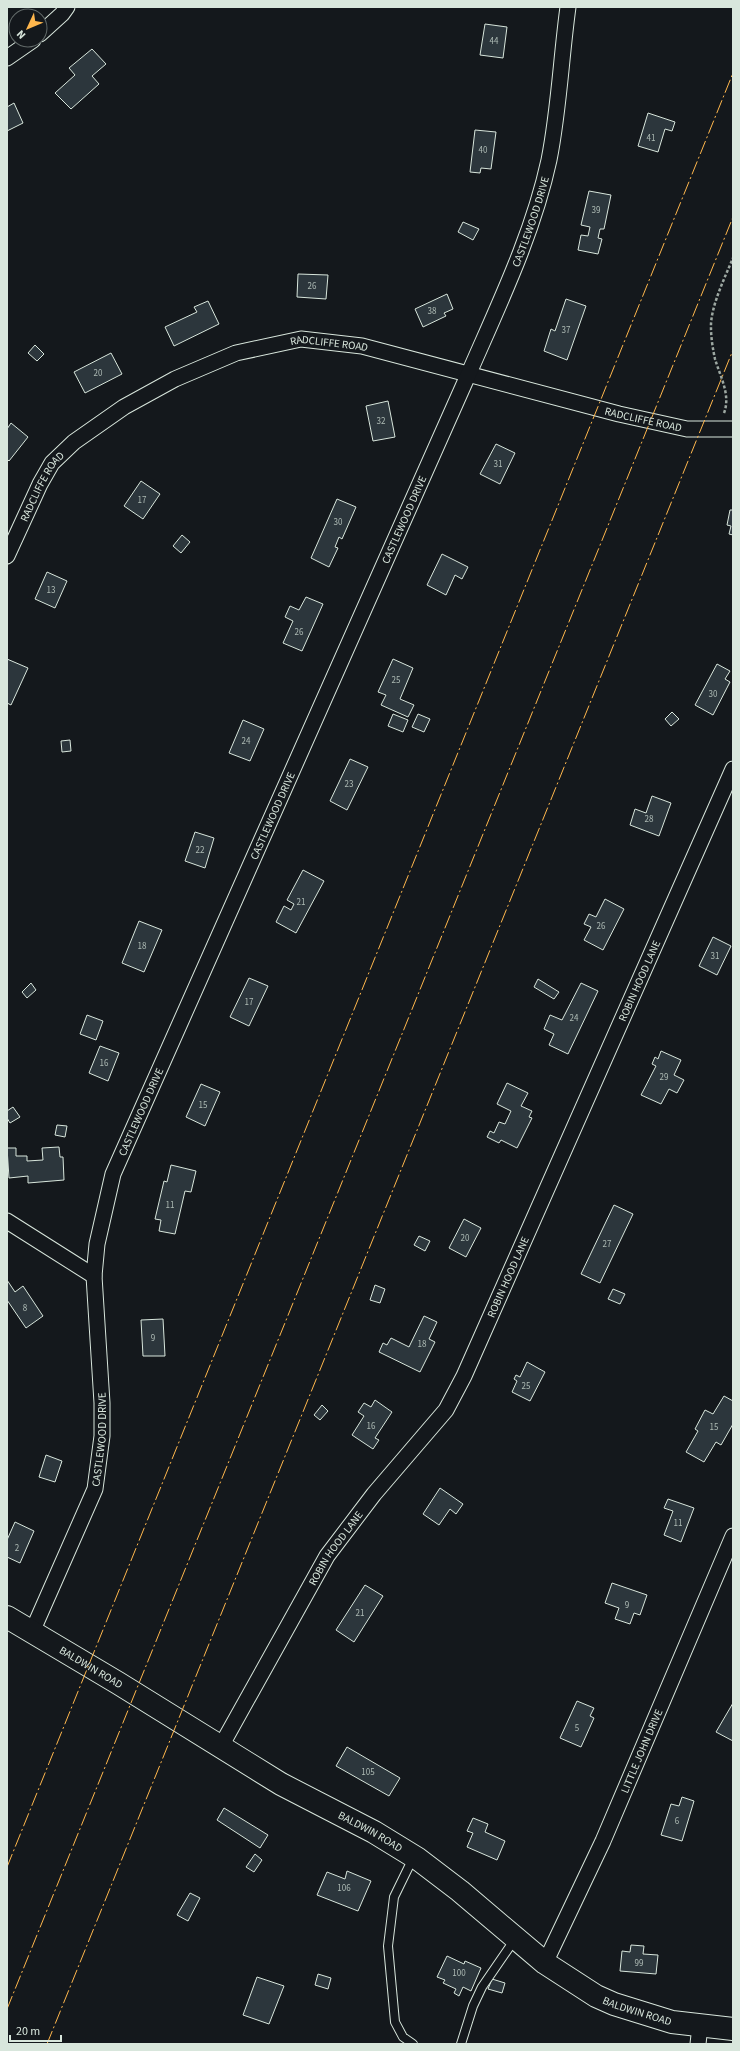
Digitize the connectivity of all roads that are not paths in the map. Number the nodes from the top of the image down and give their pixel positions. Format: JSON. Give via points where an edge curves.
{"nodes":[{"id":1,"x":67,"y":7,"type":"edge"},
{"id":2,"x":568,"y":7,"type":"edge"},
{"id":3,"x":48,"y":27,"type":"edge"},
{"id":4,"x":21,"y":48,"type":"edge"},
{"id":5,"x":7,"y":58,"type":"edge"},
{"id":6,"x":469,"y":373,"type":"junction"},
{"id":7,"x":733,"y":429,"type":"edge"},
{"id":8,"x":7,"y":556,"type":"edge"},
{"id":9,"x":733,"y":769,"type":"edge"},
{"id":10,"x":7,"y":1221,"type":"edge"},
{"id":11,"x":94,"y":1276,"type":"junction"},
{"id":12,"x":733,"y":1536,"type":"edge"},
{"id":13,"x":7,"y":1617,"type":"edge"},
{"id":14,"x":32,"y":1632,"type":"junction"},
{"id":15,"x":220,"y":1748,"type":"junction"},
{"id":16,"x":414,"y":1857,"type":"junction"},
{"id":17,"x":515,"y":1938,"type":"junction"},
{"id":18,"x":545,"y":1963,"type":"junction"},
{"id":19,"x":733,"y":2029,"type":"edge"},
{"id":20,"x":699,"y":2035,"type":"edge"},
{"id":21,"x":413,"y":2044,"type":"edge"},
{"id":22,"x":461,"y":2044,"type":"edge"}],
"edges":[{"from":1,"to":3,"type":"street"},
{"from":2,"to":6,"type":"street","name":"CASTLEWOOD DRIVE","via":[[560,64],[557,114],[539,199]]},
{"from":4,"to":5,"type":"street"},
{"from":6,"to":7,"type":"street","name":"RADCLIFFE ROAD","via":[[618,414],[687,429]]},
{"from":6,"to":8,"type":"street","name":"RADCLIFFE ROAD","via":[[362,346],[301,339],[236,353],[124,406],[74,442],[52,463]]},
{"from":6,"to":11,"type":"street","name":"CASTLEWOOD DRIVE","via":[[118,1161],[96,1244]]},
{"from":9,"to":15,"type":"street","name":"ROBIN HOOD LANE","via":[[464,1376],[446,1410],[374,1494],[327,1556]]},
{"from":10,"to":11,"type":"street"},
{"from":11,"to":14,"type":"street","name":"CASTLEWOOD DRIVE","via":[[102,1403],[99,1466],[95,1489]]},
{"from":12,"to":18,"type":"street","name":"LITTLE JOHN DRIVE","via":[[603,1840]]},
{"from":13,"to":14,"type":"street","name":"BALDWIN ROAD"},
{"from":14,"to":15,"type":"street","name":"BALDWIN ROAD"},
{"from":15,"to":16,"type":"street","name":"BALDWIN ROAD","via":[[298,1794],[374,1832]]},
{"from":16,"to":17,"type":"street","name":"BALDWIN ROAD","via":[[455,1887]]},
{"from":16,"to":21,"type":"lane","via":[[394,1897],[388,1946],[395,2022],[403,2038]]},
{"from":17,"to":18,"type":"street","name":"BALDWIN ROAD"},
{"from":17,"to":22,"type":"lane","via":[[482,1987]]},
{"from":18,"to":20,"type":"street","name":"BALDWIN ROAD","via":[[575,1984],[614,2004],[672,2022]]},
{"from":19,"to":20,"type":"street","name":"BALDWIN ROAD"}]}
